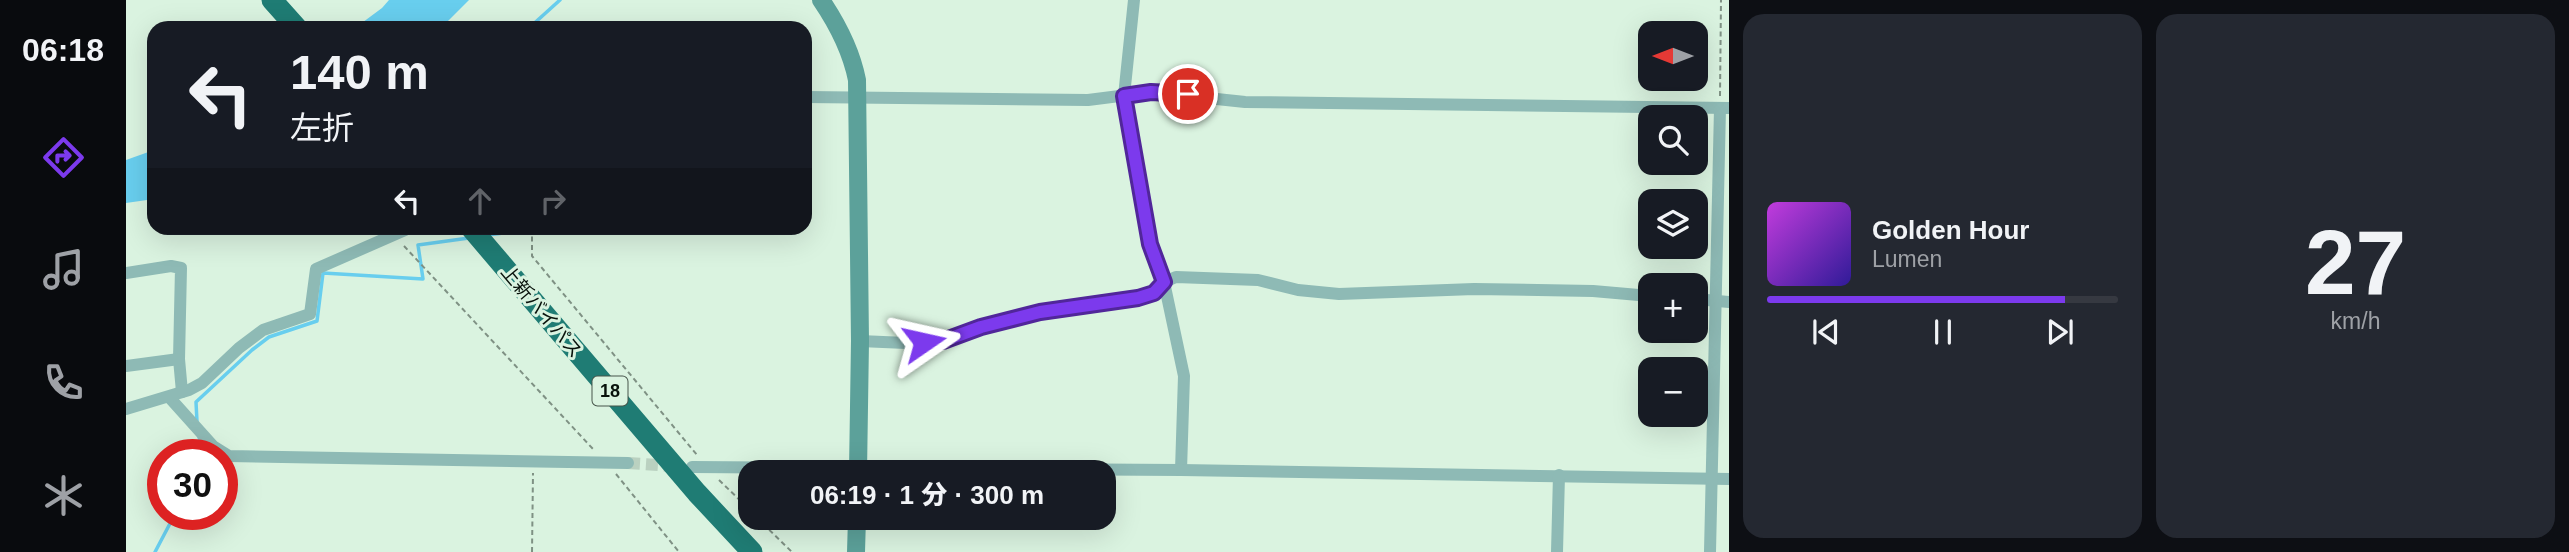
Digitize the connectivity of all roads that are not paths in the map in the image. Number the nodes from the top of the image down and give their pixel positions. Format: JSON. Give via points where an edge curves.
{"nodes":[{"id":1,"x":272,"y":0,"type":"edge"},
{"id":2,"x":821,"y":0,"type":"edge"},
{"id":3,"x":1134,"y":0,"type":"edge"},
{"id":4,"x":291,"y":21,"type":"edge"},
{"id":5,"x":1124,"y":96,"type":"junction"},
{"id":6,"x":812,"y":97,"type":"edge"},
{"id":7,"x":858,"y":98,"type":"junction"},
{"id":8,"x":1725,"y":108,"type":"edge"},
{"id":9,"x":392,"y":235,"type":"edge"},
{"id":10,"x":477,"y":235,"type":"edge"},
{"id":11,"x":126,"y":273,"type":"edge"},
{"id":12,"x":1164,"y":282,"type":"junction"},
{"id":13,"x":1638,"y":295,"type":"edge"},
{"id":14,"x":1723,"y":302,"type":"edge"},
{"id":15,"x":860,"y":341,"type":"junction"},
{"id":16,"x":179,"y":359,"type":"junction"},
{"id":17,"x":126,"y":366,"type":"edge"},
{"id":18,"x":182,"y":392,"type":"junction"},
{"id":19,"x":169,"y":397,"type":"junction"},
{"id":20,"x":126,"y":409,"type":"edge"},
{"id":21,"x":858,"y":460,"type":"edge"},
{"id":22,"x":628,"y":463,"type":"tunnel mouth"},
{"id":23,"x":692,"y":467,"type":"dead end"},
{"id":24,"x":738,"y":468,"type":"edge"},
{"id":25,"x":1116,"y":470,"type":"edge"},
{"id":26,"x":1181,"y":470,"type":"junction"},
{"id":27,"x":1559,"y":475,"type":"junction"},
{"id":28,"x":1713,"y":479,"type":"junction"},
{"id":29,"x":1729,"y":479,"type":"edge"},
{"id":30,"x":857,"y":530,"type":"edge"},
{"id":31,"x":752,"y":552,"type":"edge"},
{"id":32,"x":856,"y":552,"type":"edge"},
{"id":33,"x":1557,"y":552,"type":"edge"},
{"id":34,"x":1710,"y":552,"type":"edge"}],
"edges":[{"from":1,"to":4,"type":"highway"},
{"from":2,"to":7,"type":"street","via":[[854,64]]},
{"from":3,"to":5,"type":"street"},
{"from":5,"to":7,"type":"street","via":[[1088,100]]},
{"from":5,"to":8,"type":"street","via":[[1151,92],[1245,102]]},
{"from":5,"to":12,"type":"street","via":[[1150,244]]},
{"from":6,"to":7,"type":"street"},
{"from":7,"to":15,"type":"street"},
{"from":8,"to":14,"type":"street"},
{"from":9,"to":18,"type":"street","via":[[316,269],[310,314],[262,330],[202,383]]},
{"from":10,"to":31,"type":"highway","name":"上新バイパス","number":"18"},
{"from":11,"to":16,"type":"street","via":[[181,268]]},
{"from":12,"to":13,"type":"street","via":[[1176,277],[1258,280],[1339,294],[1474,289]]},
{"from":12,"to":15,"type":"street","via":[[1146,296],[1040,312],[943,341]]},
{"from":12,"to":26,"type":"street","via":[[1184,376]]},
{"from":14,"to":28,"type":"street"},
{"from":15,"to":21,"type":"street"},
{"from":16,"to":17,"type":"street"},
{"from":16,"to":18,"type":"street"},
{"from":18,"to":19,"type":"street"},
{"from":19,"to":20,"type":"street"},
{"from":19,"to":22,"type":"street","via":[[213,446],[229,456]]},
{"from":23,"to":24,"type":"street"},
{"from":25,"to":26,"type":"street"},
{"from":26,"to":27,"type":"street"},
{"from":27,"to":28,"type":"street"},
{"from":27,"to":33,"type":"street"},
{"from":28,"to":29,"type":"street"},
{"from":28,"to":34,"type":"street"},
{"from":30,"to":32,"type":"street"}]}
